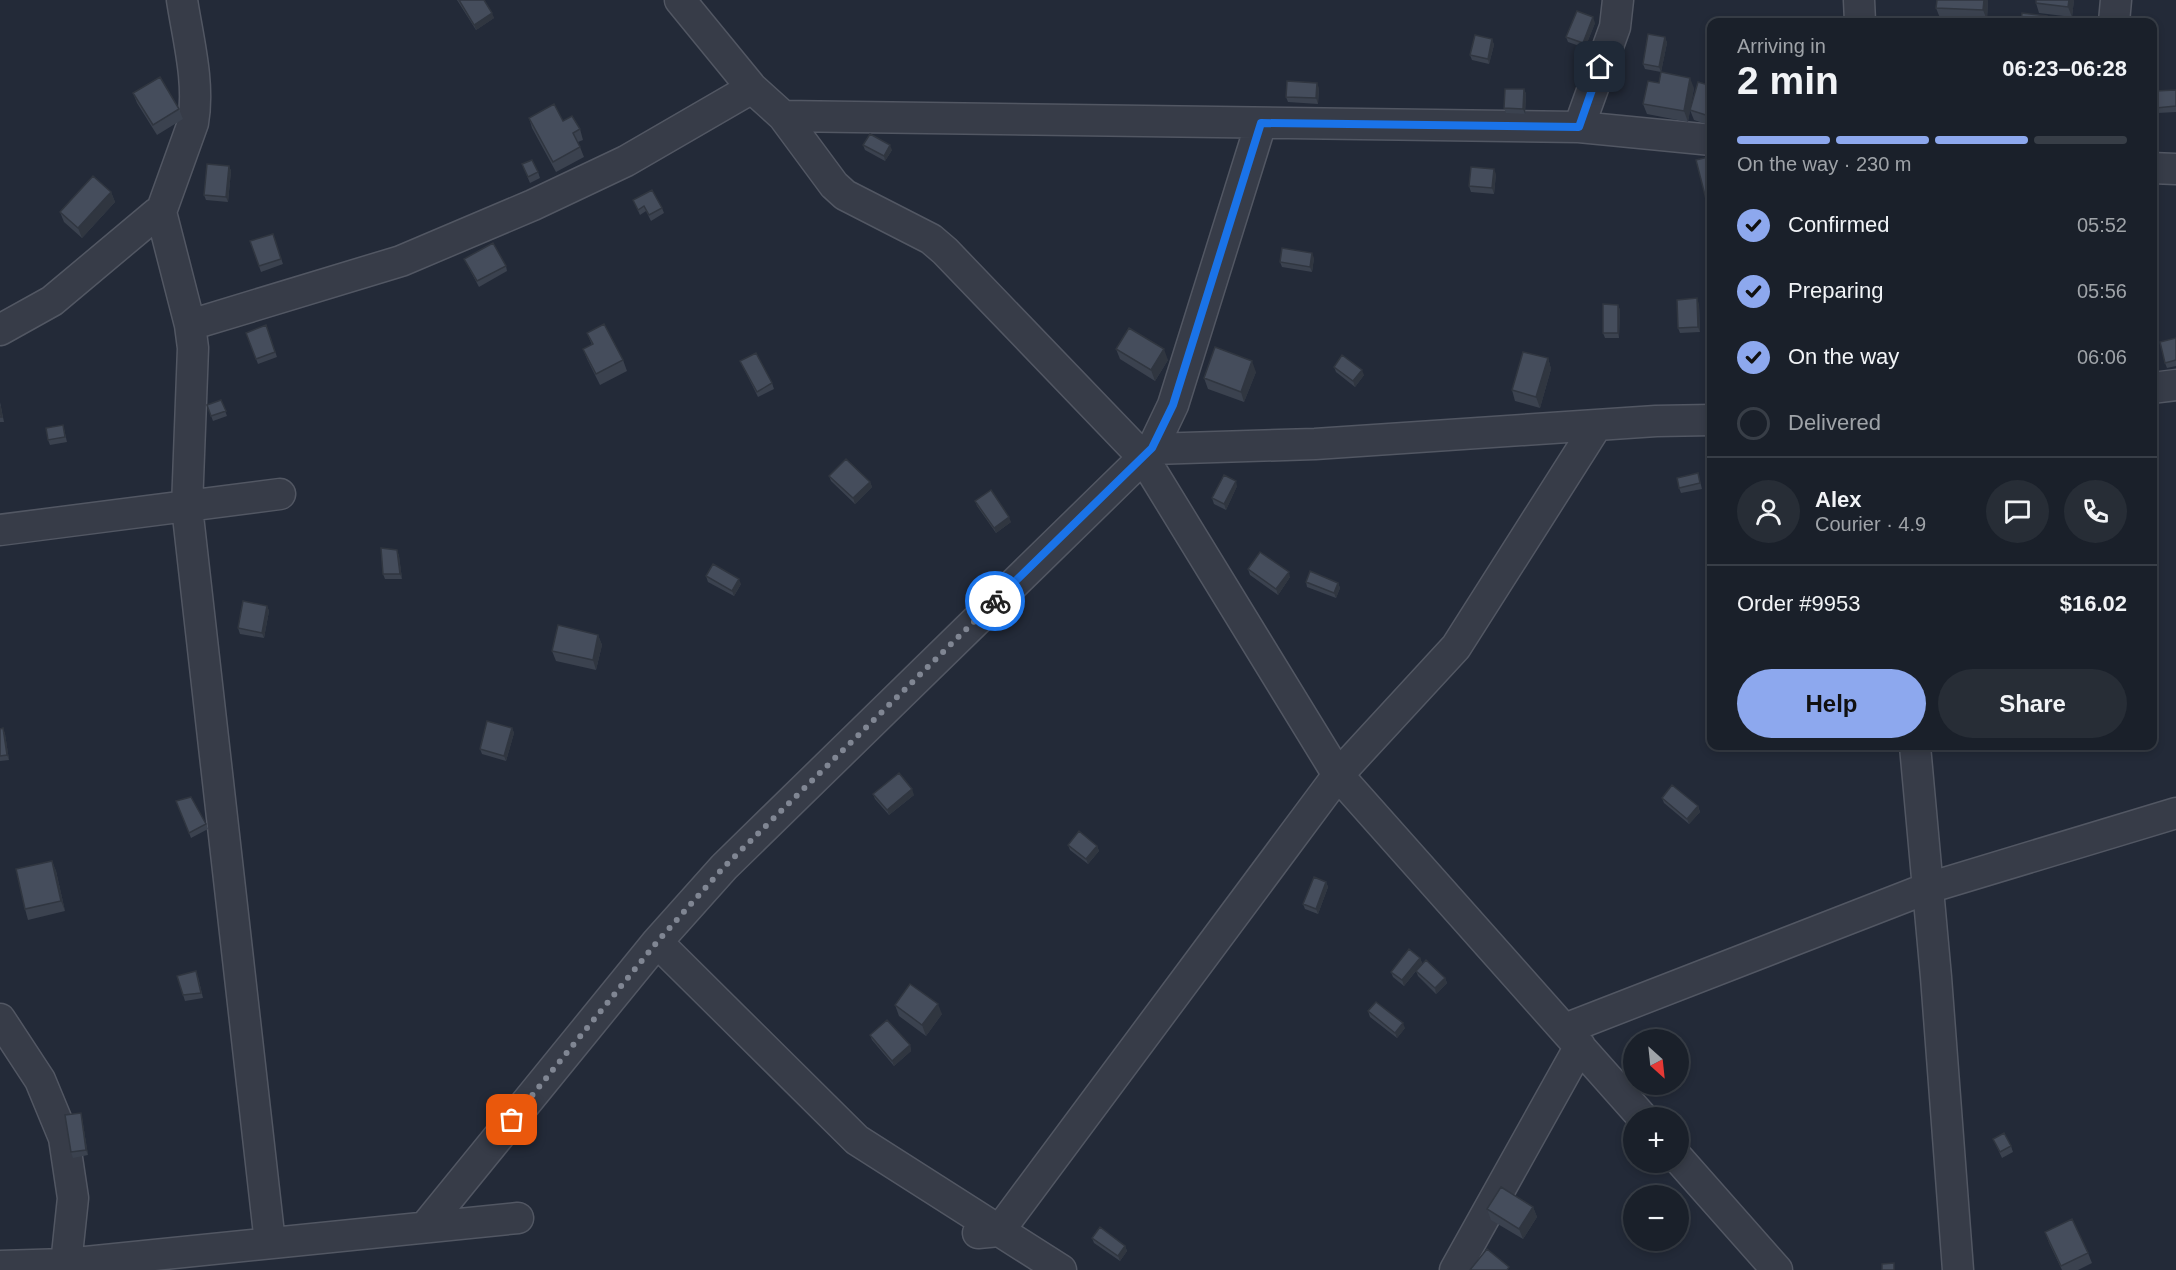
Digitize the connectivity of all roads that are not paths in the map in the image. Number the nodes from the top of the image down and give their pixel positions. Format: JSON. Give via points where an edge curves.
{"nodes":[{"id":1,"x":182,"y":0,"type":"edge"},
{"id":2,"x":680,"y":0,"type":"edge"},
{"id":3,"x":1618,"y":0,"type":"edge"},
{"id":4,"x":1859,"y":0,"type":"edge"},
{"id":5,"x":2116,"y":0,"type":"edge"},
{"id":6,"x":1860,"y":18,"type":"edge"},
{"id":7,"x":2114,"y":18,"type":"edge"},
{"id":8,"x":752,"y":88,"type":"junction"},
{"id":9,"x":783,"y":116,"type":"junction"},
{"id":10,"x":1261,"y":123,"type":"junction"},
{"id":11,"x":1579,"y":127,"type":"junction"},
{"id":12,"x":1707,"y":140,"type":"edge"},
{"id":13,"x":2157,"y":168,"type":"edge"},
{"id":14,"x":2176,"y":169,"type":"edge"},
{"id":15,"x":160,"y":212,"type":"junction"},
{"id":16,"x":190,"y":325,"type":"junction"},
{"id":17,"x":0,"y":330,"type":"edge"},
{"id":18,"x":2176,"y":385,"type":"edge"},
{"id":19,"x":2157,"y":387,"type":"edge"},
{"id":20,"x":1707,"y":420,"type":"edge"},
{"id":21,"x":1597,"y":424,"type":"junction"},
{"id":22,"x":1148,"y":453,"type":"junction"},
{"id":23,"x":280,"y":494,"type":"dead end"},
{"id":24,"x":186,"y":507,"type":"junction"},
{"id":25,"x":0,"y":530,"type":"edge"},
{"id":26,"x":1915,"y":750,"type":"edge"},
{"id":27,"x":1338,"y":775,"type":"junction"},
{"id":28,"x":2176,"y":813,"type":"edge"},
{"id":29,"x":1928,"y":888,"type":"junction"},
{"id":30,"x":657,"y":942,"type":"junction"},
{"id":31,"x":0,"y":1019,"type":"edge"},
{"id":32,"x":1572,"y":1037,"type":"junction"},
{"id":33,"x":1633,"y":1107,"type":"edge"},
{"id":34,"x":1689,"y":1170,"type":"edge"},
{"id":35,"x":518,"y":1218,"type":"dead end"},
{"id":36,"x":425,"y":1227,"type":"junction"},
{"id":37,"x":988,"y":1232,"type":"junction"},
{"id":38,"x":270,"y":1243,"type":"junction"},
{"id":39,"x":66,"y":1264,"type":"junction"},
{"id":40,"x":0,"y":1266,"type":"edge"},
{"id":41,"x":1061,"y":1270,"type":"edge"},
{"id":42,"x":1455,"y":1270,"type":"edge"},
{"id":43,"x":1777,"y":1270,"type":"edge"},
{"id":44,"x":1958,"y":1270,"type":"edge"}],
"edges":[{"from":1,"to":15,"type":"street","via":[[195,110]]},
{"from":2,"to":8,"type":"street"},
{"from":3,"to":11,"type":"street","via":[[1615,27]]},
{"from":4,"to":6,"type":"street"},
{"from":5,"to":7,"type":"street"},
{"from":8,"to":9,"type":"street"},
{"from":8,"to":16,"type":"street","via":[[626,161],[401,261]]},
{"from":9,"to":10,"type":"street"},
{"from":9,"to":22,"type":"street","via":[[834,185],[845,195],[931,239]]},
{"from":10,"to":11,"type":"street"},
{"from":10,"to":22,"type":"street","via":[[1173,405]]},
{"from":11,"to":12,"type":"street"},
{"from":13,"to":14,"type":"street"},
{"from":15,"to":16,"type":"street"},
{"from":15,"to":17,"type":"street","via":[[52,301]]},
{"from":16,"to":24,"type":"street"},
{"from":18,"to":19,"type":"street"},
{"from":20,"to":21,"type":"street"},
{"from":21,"to":22,"type":"street"},
{"from":21,"to":27,"type":"street","via":[[1456,647]]},
{"from":22,"to":27,"type":"street"},
{"from":22,"to":30,"type":"street","via":[[724,867]]},
{"from":23,"to":24,"type":"street"},
{"from":24,"to":25,"type":"street"},
{"from":24,"to":38,"type":"street"},
{"from":26,"to":29,"type":"street"},
{"from":27,"to":32,"type":"street"},
{"from":27,"to":37,"type":"street"},
{"from":28,"to":29,"type":"street"},
{"from":29,"to":32,"type":"street"},
{"from":29,"to":44,"type":"street"},
{"from":30,"to":36,"type":"street"},
{"from":30,"to":37,"type":"street","via":[[857,1140]]},
{"from":31,"to":39,"type":"street","via":[[40,1080],[62,1132],[73,1198]]},
{"from":32,"to":33,"type":"street"},
{"from":32,"to":42,"type":"street"},
{"from":34,"to":43,"type":"street"},
{"from":35,"to":36,"type":"street"},
{"from":36,"to":38,"type":"street"},
{"from":37,"to":41,"type":"street"},
{"from":38,"to":39,"type":"street"},
{"from":39,"to":40,"type":"street"}]}
